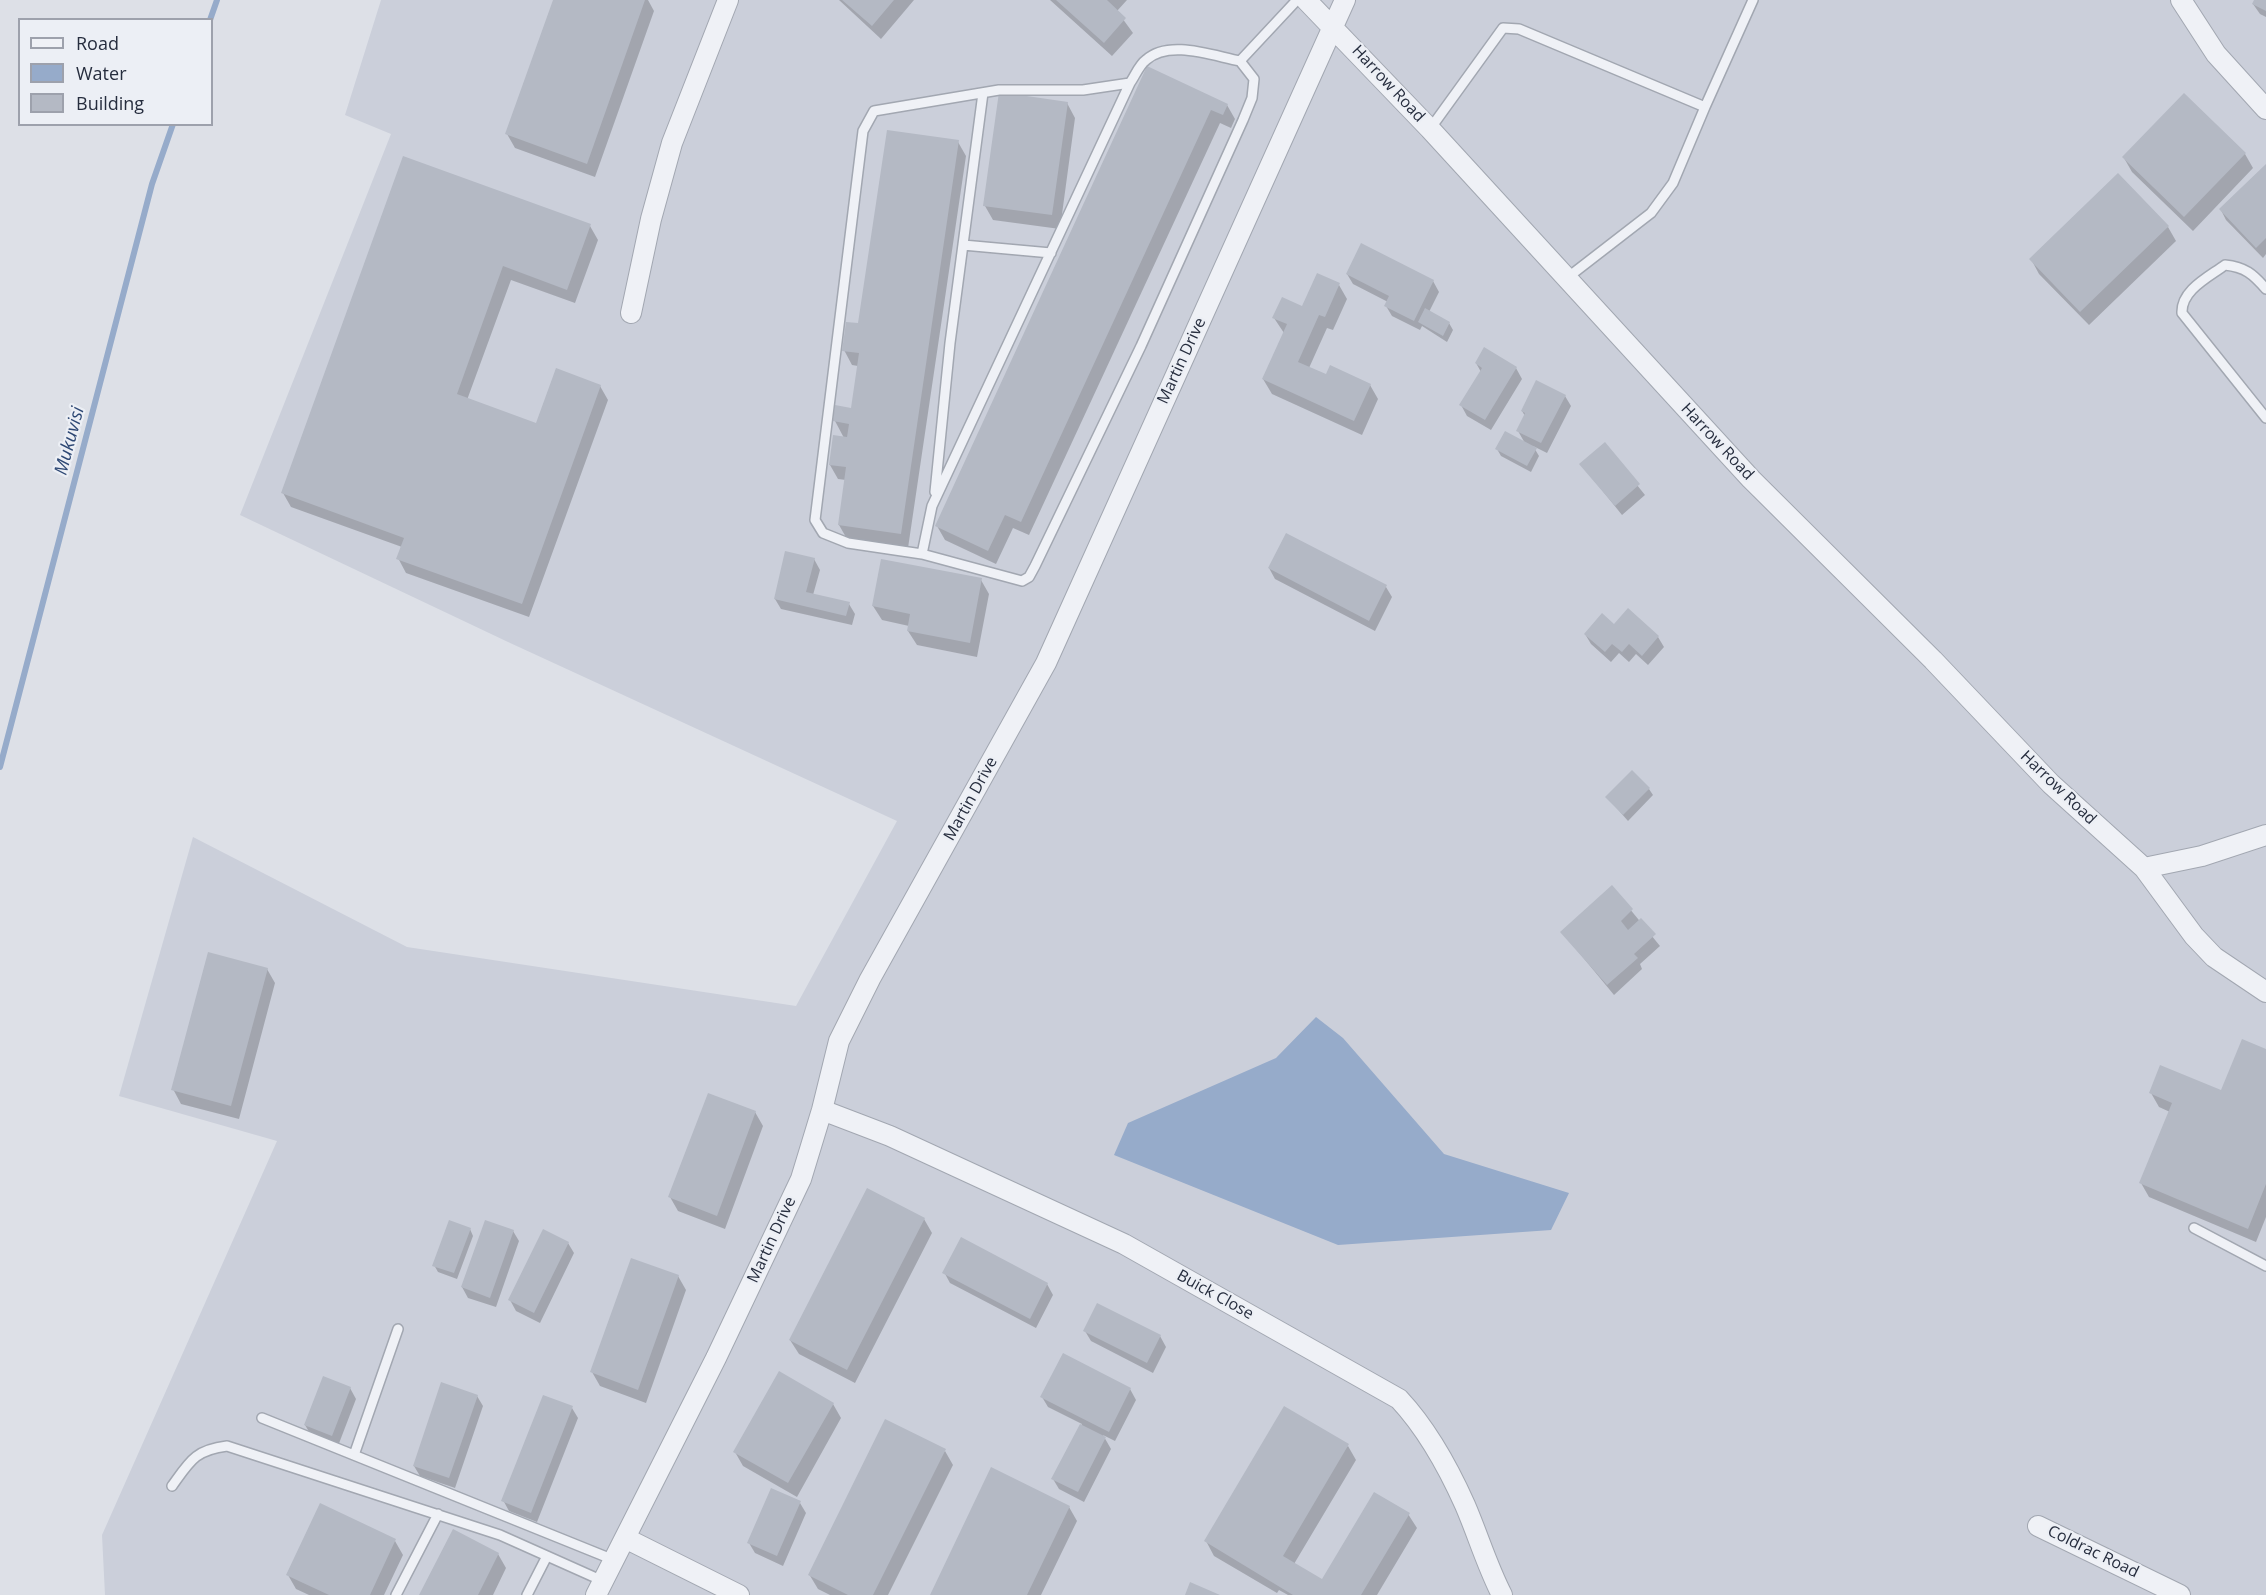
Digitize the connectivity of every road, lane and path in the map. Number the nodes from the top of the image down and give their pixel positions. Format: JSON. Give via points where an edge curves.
{"nodes":[{"id":1,"x":728,"y":0,"type":"edge"},
{"id":2,"x":1297,"y":0,"type":"edge"},
{"id":3,"x":1306,"y":0,"type":"edge"},
{"id":4,"x":1345,"y":0,"type":"edge"},
{"id":5,"x":1753,"y":0,"type":"edge"},
{"id":6,"x":2181,"y":0,"type":"edge"},
{"id":7,"x":1334,"y":26,"type":"junction"},
{"id":8,"x":1240,"y":61,"type":"junction"},
{"id":9,"x":1130,"y":84,"type":"junction"},
{"id":10,"x":983,"y":93,"type":"junction"},
{"id":11,"x":1705,"y":107,"type":"junction"},
{"id":12,"x":2266,"y":109,"type":"edge"},
{"id":13,"x":1430,"y":129,"type":"junction"},
{"id":14,"x":963,"y":244,"type":"junction"},
{"id":15,"x":1050,"y":253,"type":"junction"},
{"id":16,"x":1567,"y":278,"type":"junction"},
{"id":17,"x":2266,"y":289,"type":"edge"},
{"id":18,"x":631,"y":313,"type":"dead end"},
{"id":19,"x":2266,"y":418,"type":"edge"},
{"id":20,"x":932,"y":506,"type":"junction"},
{"id":21,"x":922,"y":554,"type":"junction"},
{"id":22,"x":2266,"y":835,"type":"edge"},
{"id":23,"x":2144,"y":868,"type":"junction"},
{"id":24,"x":2266,"y":992,"type":"edge"},
{"id":25,"x":822,"y":1110,"type":"junction"},
{"id":26,"x":2194,"y":1228,"type":"dead end"},
{"id":27,"x":2265,"y":1263,"type":"edge"},
{"id":28,"x":398,"y":1329,"type":"dead end"},
{"id":29,"x":262,"y":1418,"type":"dead end"},
{"id":30,"x":354,"y":1455,"type":"junction"},
{"id":31,"x":172,"y":1486,"type":"dead end"},
{"id":32,"x":438,"y":1514,"type":"junction"},
{"id":33,"x":2038,"y":1526,"type":"dead end"},
{"id":34,"x":625,"y":1538,"type":"junction"},
{"id":35,"x":547,"y":1556,"type":"junction"},
{"id":36,"x":614,"y":1560,"type":"junction"},
{"id":37,"x":599,"y":1588,"type":"edge"},
{"id":38,"x":396,"y":1595,"type":"edge"},
{"id":39,"x":527,"y":1595,"type":"edge"},
{"id":40,"x":739,"y":1595,"type":"edge"},
{"id":41,"x":1502,"y":1595,"type":"edge"},
{"id":42,"x":2180,"y":1595,"type":"edge"}],
"edges":[{"from":1,"to":18,"type":"street","via":[[672,143]]},
{"from":2,"to":8,"type":"lane"},
{"from":3,"to":7,"type":"street","name":"Harrow Road"},
{"from":4,"to":7,"type":"street","name":"Martin Drive"},
{"from":5,"to":11,"type":"lane"},
{"from":6,"to":12,"type":"street","via":[[2216,54]]},
{"from":7,"to":13,"type":"street","name":"Harrow Road"},
{"from":7,"to":25,"type":"street","name":"Martin Drive","via":[[1046,663],[870,979],[840,1041]]},
{"from":8,"to":9,"type":"lane","via":[[1168,48],[1146,60]]},
{"from":8,"to":21,"type":"lane","via":[[1254,79],[1252,98],[1142,346],[1029,577],[1022,581]]},
{"from":9,"to":10,"type":"lane","via":[[1083,90]]},
{"from":9,"to":15,"type":"lane"},
{"from":10,"to":14,"type":"lane"},
{"from":10,"to":21,"type":"lane","via":[[874,111],[863,131],[815,520],[823,532],[848,543]]},
{"from":11,"to":13,"type":"lane","via":[[1519,29],[1503,28]]},
{"from":11,"to":16,"type":"lane","via":[[1673,183],[1651,213]]},
{"from":13,"to":16,"type":"street","name":"Harrow Road"},
{"from":14,"to":15,"type":"lane"},
{"from":14,"to":20,"type":"lane"},
{"from":15,"to":20,"type":"lane"},
{"from":16,"to":23,"type":"street","name":"Harrow Road","via":[[1751,479],[2051,784]]},
{"from":17,"to":19,"type":"lane","via":[[2253,273],[2225,265],[2190,291],[2181,307]]},
{"from":20,"to":21,"type":"lane"},
{"from":22,"to":23,"type":"street","via":[[2202,856]]},
{"from":23,"to":24,"type":"street","via":[[2214,957]]},
{"from":25,"to":34,"type":"street","name":"Martin Drive","via":[[801,1179]]},
{"from":25,"to":41,"type":"street","name":"Buick Close","via":[[890,1136],[1124,1244],[1399,1399],[1417,1418],[1454,1484]]},
{"from":26,"to":27,"type":"lane"},
{"from":28,"to":30,"type":"lane"},
{"from":29,"to":30,"type":"lane"},
{"from":30,"to":36,"type":"lane"},
{"from":31,"to":32,"type":"lane","via":[[205,1449],[226,1446]]},
{"from":32,"to":35,"type":"lane"},
{"from":32,"to":38,"type":"lane"},
{"from":33,"to":42,"type":"street","name":"Coldrac Road"},
{"from":34,"to":36,"type":"street","name":"Martin Drive"},
{"from":34,"to":40,"type":"street"},
{"from":35,"to":37,"type":"lane"},
{"from":35,"to":39,"type":"lane"},
{"from":36,"to":37,"type":"street","name":"Martin Drive"}]}
